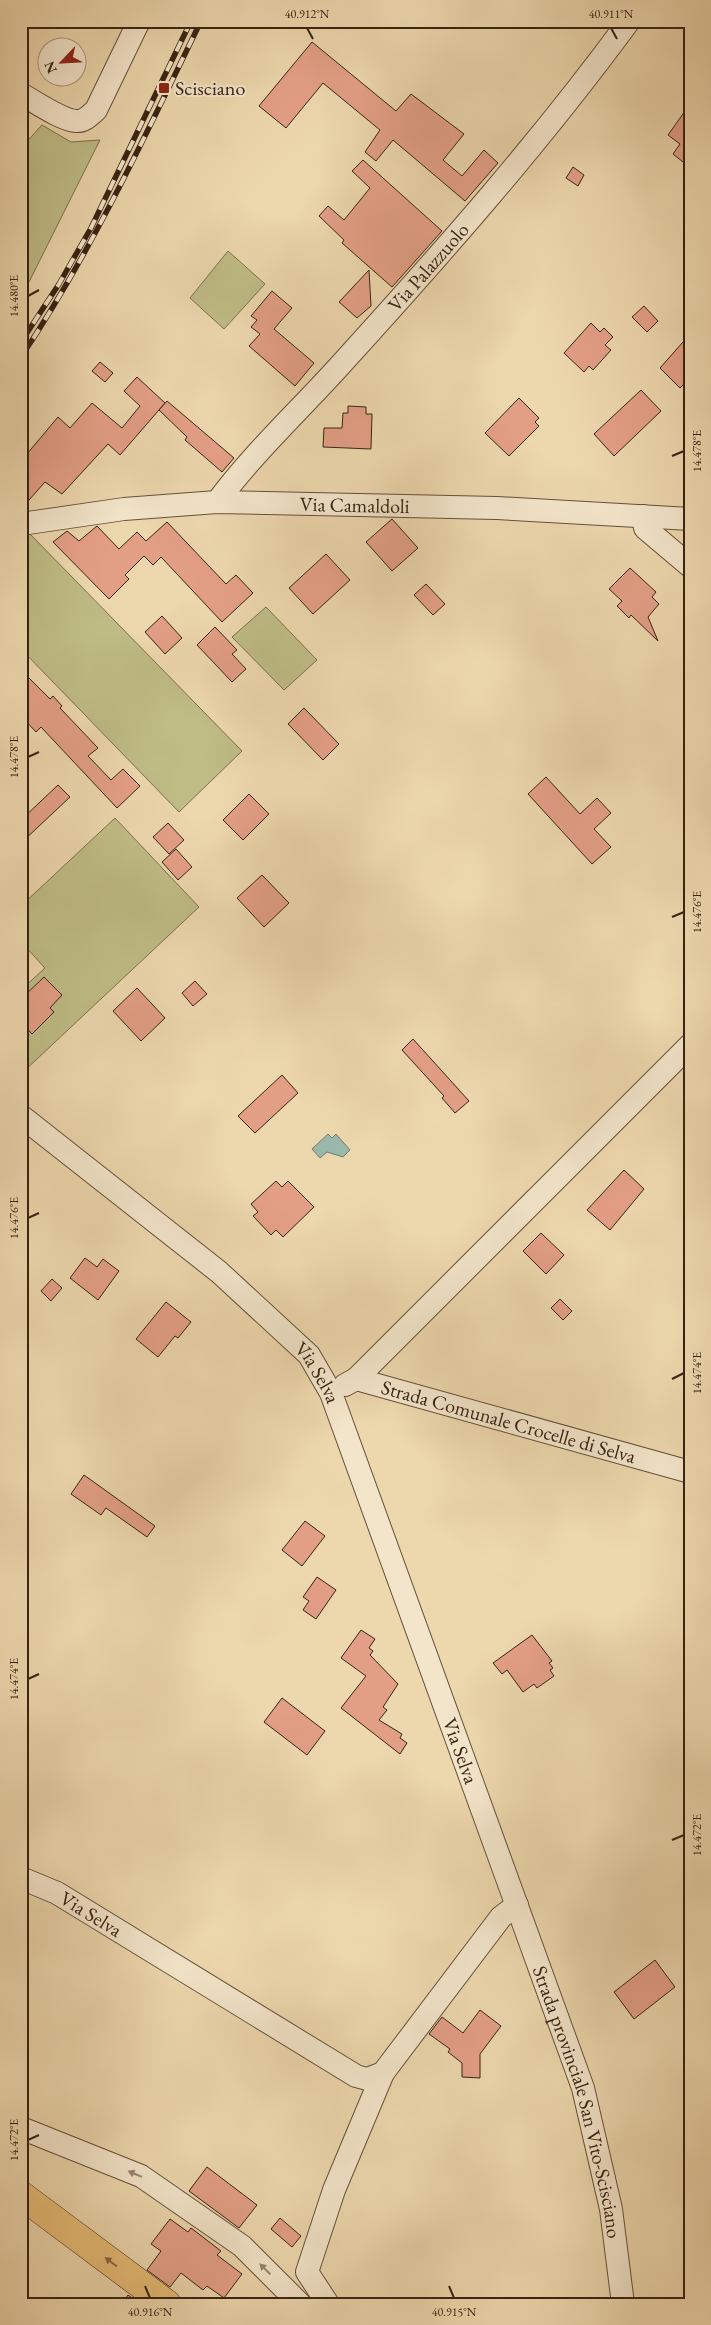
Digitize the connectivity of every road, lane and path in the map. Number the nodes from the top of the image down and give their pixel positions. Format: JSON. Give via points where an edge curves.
{"nodes":[{"id":1,"x":139,"y":21,"type":"edge"},
{"id":2,"x":629,"y":21,"type":"edge"},
{"id":3,"x":21,"y":94,"type":"edge"},
{"id":4,"x":217,"y":502,"type":"junction"},
{"id":5,"x":643,"y":516,"type":"junction"},
{"id":6,"x":690,"y":519,"type":"edge"},
{"id":7,"x":21,"y":524,"type":"edge"},
{"id":8,"x":690,"y":566,"type":"edge"},
{"id":9,"x":690,"y":1045,"type":"edge"},
{"id":10,"x":21,"y":1116,"type":"edge"},
{"id":11,"x":356,"y":1379,"type":"junction"},
{"id":12,"x":331,"y":1393,"type":"junction"},
{"id":13,"x":690,"y":1472,"type":"edge"},
{"id":14,"x":21,"y":1878,"type":"edge"},
{"id":15,"x":517,"y":1905,"type":"junction"},
{"id":16,"x":383,"y":2074,"type":"junction"},
{"id":17,"x":21,"y":2128,"type":"edge"},
{"id":18,"x":21,"y":2195,"type":"edge"},
{"id":19,"x":167,"y":2304,"type":"edge"},
{"id":20,"x":300,"y":2304,"type":"edge"},
{"id":21,"x":328,"y":2304,"type":"edge"},
{"id":22,"x":623,"y":2304,"type":"edge"}],
"edges":[{"from":1,"to":3,"type":"street","via":[[96,110],[87,118],[69,119]]},
{"from":2,"to":4,"type":"street","name":"Via Palazzuolo","via":[[524,157],[343,363],[240,471]]},
{"from":4,"to":5,"type":"street","name":"Via Camaldoli","via":[[497,508]]},
{"from":4,"to":7,"type":"street","name":"Via Camaldoli","via":[[124,509]]},
{"from":5,"to":6,"type":"street","name":"Via Camaldoli"},
{"from":5,"to":8,"type":"street","via":[[645,528]]},
{"from":9,"to":11,"type":"street"},
{"from":10,"to":12,"type":"street","name":"Via Selva","via":[[219,1272],[309,1355]]},
{"from":11,"to":12,"type":"street","name":"Strada Comunale Crocelle di Selva"},
{"from":11,"to":13,"type":"street","name":"Strada Comunale Crocelle di Selva"},
{"from":12,"to":15,"type":"street","name":"Via Selva"},
{"from":14,"to":16,"type":"street","name":"Via Selva","via":[[57,1893],[356,2076],[367,2078]]},
{"from":15,"to":16,"type":"street","via":[[500,1917]]},
{"from":15,"to":22,"type":"street","name":"Strada provinciale San Vito-Scisciano","via":[[583,2088],[611,2209]]},
{"from":16,"to":21,"type":"street","via":[[334,2190],[307,2272]]},
{"from":20,"to":17,"type":"street","one_way":true,"via":[[242,2246],[141,2176]]},
{"from":19,"to":18,"type":"highway","one_way":true}]}
